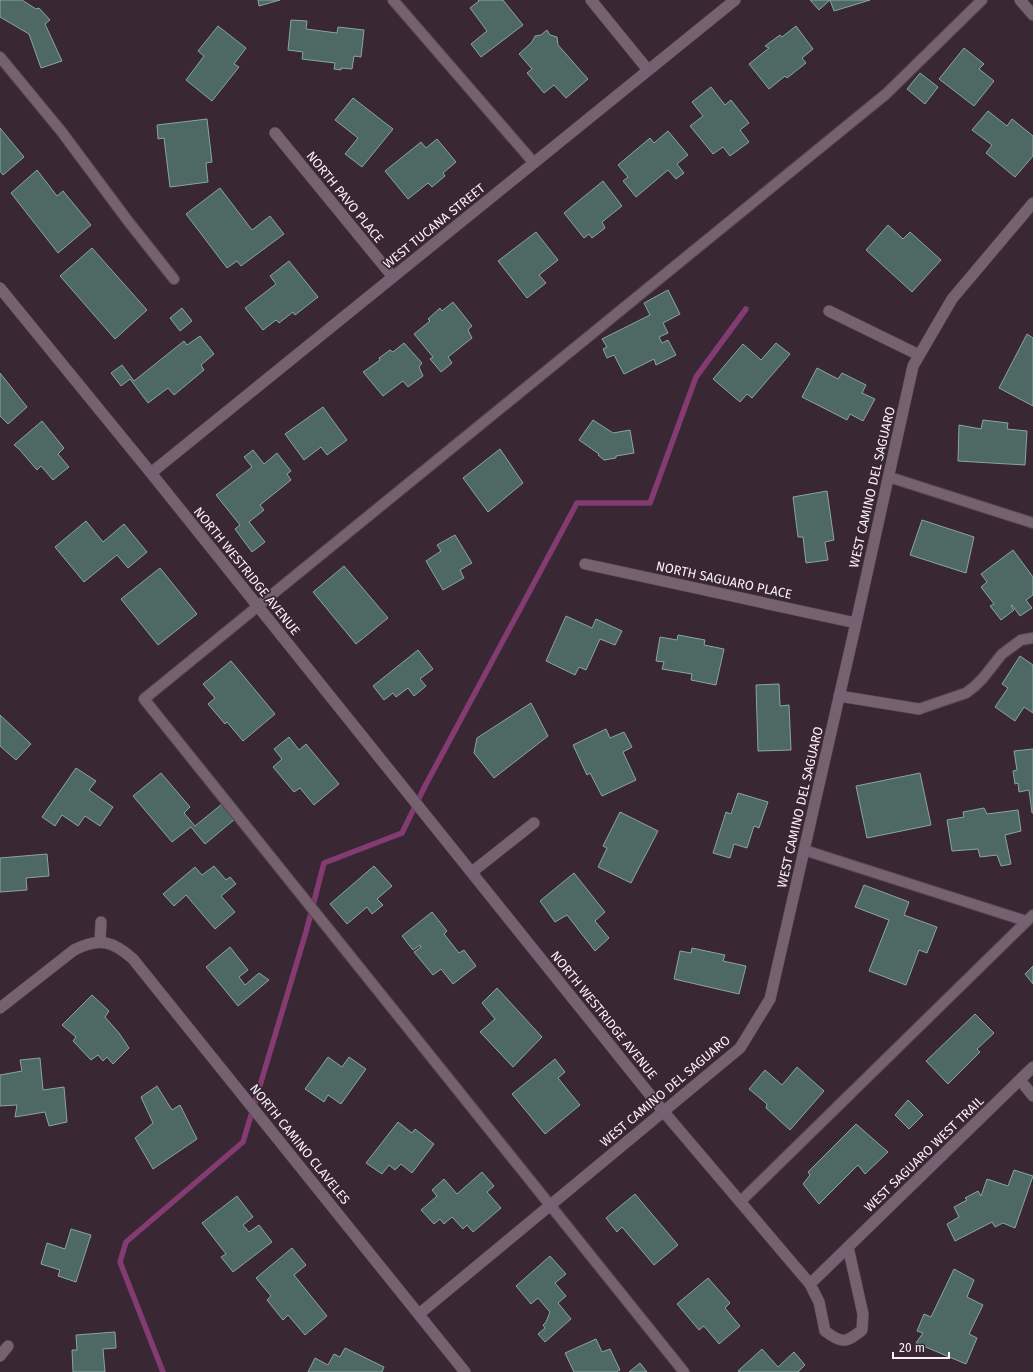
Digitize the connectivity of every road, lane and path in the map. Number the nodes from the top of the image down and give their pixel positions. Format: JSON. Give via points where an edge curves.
{"nodes":[{"id":1,"x":393,"y":0,"type":"edge"},
{"id":2,"x":590,"y":0,"type":"edge"},
{"id":3,"x":735,"y":0,"type":"edge"},
{"id":4,"x":982,"y":0,"type":"edge"},
{"id":5,"x":1020,"y":0,"type":"edge"},
{"id":6,"x":1033,"y":14,"type":"edge"},
{"id":7,"x":0,"y":57,"type":"edge"},
{"id":8,"x":648,"y":70,"type":"junction"},
{"id":9,"x":274,"y":133,"type":"dead end"},
{"id":10,"x":534,"y":163,"type":"junction"},
{"id":11,"x":1033,"y":202,"type":"edge"},
{"id":12,"x":393,"y":278,"type":"junction"},
{"id":13,"x":174,"y":279,"type":"dead end"},
{"id":14,"x":0,"y":288,"type":"edge"},
{"id":15,"x":829,"y":311,"type":"dead end"},
{"id":16,"x":919,"y":355,"type":"junction"},
{"id":17,"x":151,"y":473,"type":"junction"},
{"id":18,"x":888,"y":477,"type":"junction"},
{"id":19,"x":1033,"y":523,"type":"edge"},
{"id":20,"x":585,"y":564,"type":"dead end"},
{"id":21,"x":258,"y":606,"type":"junction"},
{"id":22,"x":856,"y":623,"type":"junction"},
{"id":23,"x":1033,"y":638,"type":"edge"},
{"id":24,"x":839,"y":696,"type":"junction"},
{"id":25,"x":919,"y":709,"type":"joint"},
{"id":26,"x":534,"y":823,"type":"dead end"},
{"id":27,"x":804,"y":850,"type":"junction"},
{"id":28,"x":472,"y":872,"type":"junction"},
{"id":29,"x":1030,"y":918,"type":"edge"},
{"id":30,"x":101,"y":922,"type":"dead end"},
{"id":31,"x":103,"y":942,"type":"junction"},
{"id":32,"x":0,"y":1008,"type":"edge"},
{"id":33,"x":1033,"y":1067,"type":"edge"},
{"id":34,"x":1020,"y":1080,"type":"junction"},
{"id":35,"x":1033,"y":1096,"type":"edge"},
{"id":36,"x":663,"y":1111,"type":"junction"},
{"id":37,"x":740,"y":1202,"type":"junction"},
{"id":38,"x":550,"y":1205,"type":"junction"},
{"id":39,"x":848,"y":1247,"type":"junction"},
{"id":40,"x":810,"y":1284,"type":"junction"},
{"id":41,"x":419,"y":1314,"type":"junction"},
{"id":42,"x":8,"y":1346,"type":"dead end"},
{"id":43,"x":0,"y":1356,"type":"edge"},
{"id":44,"x":465,"y":1372,"type":"edge"},
{"id":45,"x":684,"y":1372,"type":"edge"}],
"edges":[{"from":1,"to":10,"type":"lane"},
{"from":2,"to":8,"type":"street"},
{"from":3,"to":8,"type":"street","name":"WEST TUCANA STREET"},
{"from":4,"to":21,"type":"lane","via":[[886,94]]},
{"from":5,"to":6,"type":"street"},
{"from":7,"to":13,"type":"lane","via":[[61,131]]},
{"from":8,"to":10,"type":"street","name":"WEST TUCANA STREET"},
{"from":9,"to":12,"type":"street","name":"NORTH PAVO PLACE"},
{"from":10,"to":12,"type":"street","name":"WEST TUCANA STREET"},
{"from":11,"to":16,"type":"street","name":"WEST CAMINO DEL SAGUARO","via":[[952,299]]},
{"from":12,"to":17,"type":"street","name":"WEST TUCANA STREET"},
{"from":14,"to":17,"type":"street","name":"NORTH WESTRIDGE AVENUE"},
{"from":15,"to":16,"type":"street"},
{"from":16,"to":18,"type":"street","name":"WEST CAMINO DEL SAGUARO","via":[[913,366]]},
{"from":17,"to":21,"type":"street","name":"NORTH WESTRIDGE AVENUE"},
{"from":18,"to":19,"type":"lane"},
{"from":18,"to":22,"type":"street","name":"WEST CAMINO DEL SAGUARO"},
{"from":20,"to":22,"type":"street","name":"NORTH SAGUARO PLACE"},
{"from":21,"to":28,"type":"street","name":"NORTH WESTRIDGE AVENUE"},
{"from":21,"to":38,"type":"lane","via":[[144,698]]},
{"from":22,"to":24,"type":"street","name":"WEST CAMINO DEL SAGUARO"},
{"from":23,"to":25,"type":"lane","via":[[1021,640],[1002,654],[983,678],[966,693]]},
{"from":24,"to":25,"type":"street"},
{"from":24,"to":27,"type":"street","name":"WEST CAMINO DEL SAGUARO"},
{"from":26,"to":28,"type":"street"},
{"from":27,"to":29,"type":"lane"},
{"from":27,"to":36,"type":"street","name":"WEST CAMINO DEL SAGUARO","via":[[770,999],[740,1048]]},
{"from":28,"to":36,"type":"street","name":"NORTH WESTRIDGE AVENUE"},
{"from":29,"to":37,"type":"lane"},
{"from":30,"to":31,"type":"street"},
{"from":31,"to":32,"type":"street","via":[[85,944],[74,950]]},
{"from":31,"to":41,"type":"street","name":"NORTH CAMINO CLAVELES","via":[[114,945],[133,959]]},
{"from":33,"to":34,"type":"street","name":"WEST SAGUARO WEST TRAIL"},
{"from":34,"to":35,"type":"street"},
{"from":34,"to":39,"type":"street","name":"WEST SAGUARO WEST TRAIL"},
{"from":36,"to":37,"type":"street","name":"NORTH WESTRIDGE AVENUE"},
{"from":36,"to":38,"type":"street","name":"WEST CAMINO DEL SAGUARO"},
{"from":37,"to":40,"type":"street","name":"NORTH WESTRIDGE AVENUE"},
{"from":38,"to":41,"type":"street","name":"WEST CAMINO DEL SAGUARO"},
{"from":38,"to":45,"type":"lane"},
{"from":39,"to":40,"type":"street","name":"WEST SAGUARO WEST TRAIL"},
{"from":39,"to":40,"type":"street","via":[[863,1314],[862,1330],[850,1340],[837,1340],[825,1331],[819,1302]]},
{"from":41,"to":44,"type":"street","name":"NORTH CAMINO CLAVELES"},
{"from":42,"to":43,"type":"street"}]}
